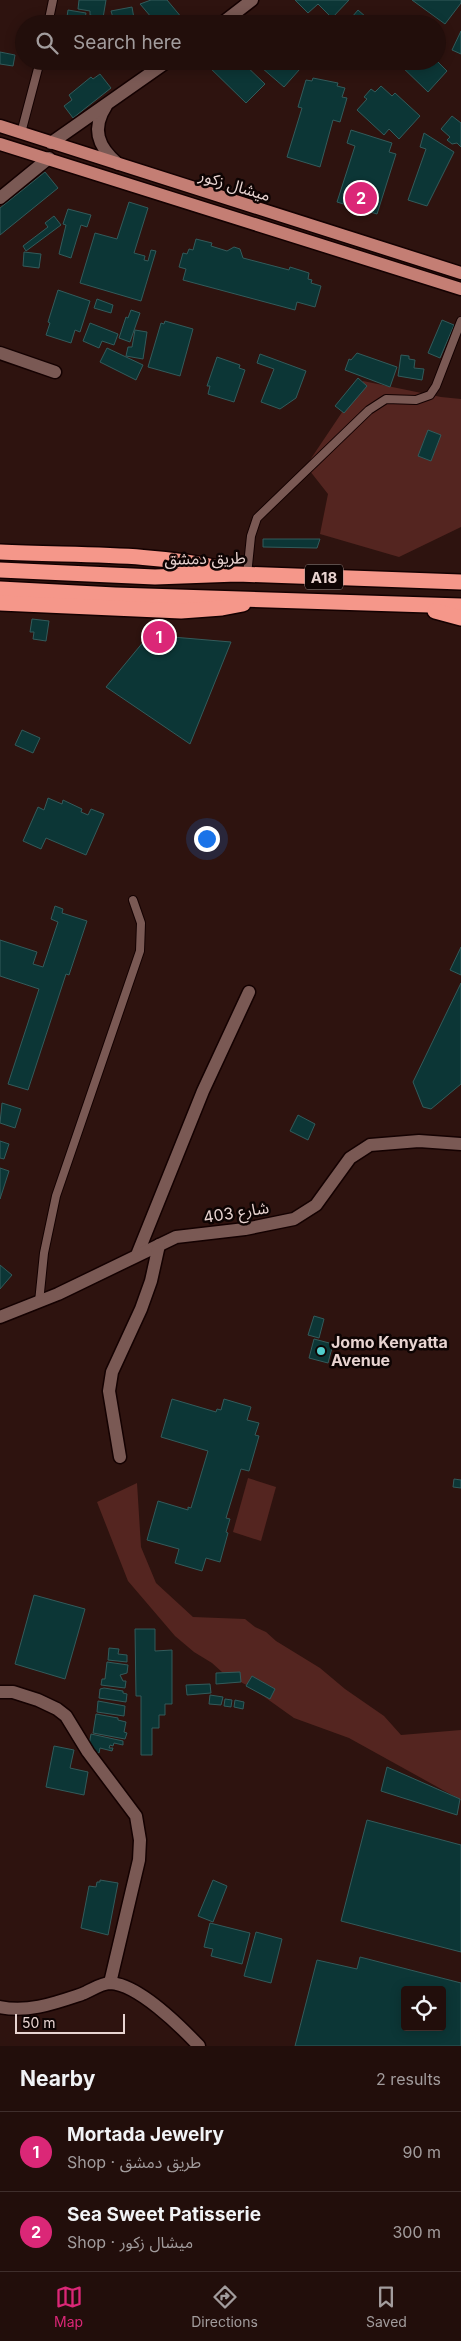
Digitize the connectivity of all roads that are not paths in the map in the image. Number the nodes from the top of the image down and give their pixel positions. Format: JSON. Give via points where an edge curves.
{"nodes":[{"id":1,"x":53,"y":0,"type":"edge"},
{"id":2,"x":252,"y":0,"type":"edge"},
{"id":3,"x":50,"y":15,"type":"edge"},
{"id":4,"x":233,"y":15,"type":"edge"},
{"id":5,"x":38,"y":70,"type":"edge"},
{"id":6,"x":156,"y":70,"type":"edge"},
{"id":7,"x":110,"y":103,"type":"junction"},
{"id":8,"x":0,"y":126,"type":"edge"},
{"id":9,"x":21,"y":133,"type":"junction"},
{"id":10,"x":51,"y":143,"type":"junction"},
{"id":11,"x":0,"y":144,"type":"edge"},
{"id":12,"x":49,"y":158,"type":"junction"},
{"id":13,"x":121,"y":166,"type":"junction"},
{"id":14,"x":0,"y":198,"type":"edge"},
{"id":15,"x":461,"y":273,"type":"edge"},
{"id":16,"x":461,"y":289,"type":"edge"},
{"id":17,"x":461,"y":321,"type":"edge"},
{"id":18,"x":0,"y":353,"type":"edge"},
{"id":19,"x":55,"y":372,"type":"dead end"},
{"id":20,"x":0,"y":552,"type":"edge"},
{"id":21,"x":0,"y":570,"type":"edge"},
{"id":22,"x":242,"y":574,"type":"junction"},
{"id":23,"x":461,"y":574,"type":"edge"},
{"id":24,"x":410,"y":580,"type":"junction"},
{"id":25,"x":461,"y":582,"type":"edge"},
{"id":26,"x":0,"y":589,"type":"edge"},
{"id":27,"x":261,"y":599,"type":"junction"},
{"id":28,"x":0,"y":603,"type":"edge"},
{"id":29,"x":407,"y":604,"type":"junction"},
{"id":30,"x":461,"y":606,"type":"edge"},
{"id":31,"x":461,"y":618,"type":"edge"},
{"id":32,"x":133,"y":900,"type":"dead end"},
{"id":33,"x":249,"y":992,"type":"dead end"},
{"id":34,"x":461,"y":1144,"type":"edge"},
{"id":35,"x":159,"y":1245,"type":"junction"},
{"id":36,"x":137,"y":1255,"type":"junction"},
{"id":37,"x":39,"y":1302,"type":"junction"},
{"id":38,"x":0,"y":1318,"type":"edge"},
{"id":39,"x":120,"y":1457,"type":"dead end"},
{"id":40,"x":0,"y":1692,"type":"edge"},
{"id":41,"x":110,"y":1983,"type":"junction"},
{"id":42,"x":0,"y":2007,"type":"edge"},
{"id":43,"x":200,"y":2046,"type":"edge"}],
"edges":[{"from":1,"to":3,"type":"lane"},
{"from":2,"to":4,"type":"street"},
{"from":5,"to":9,"type":"lane"},
{"from":6,"to":7,"type":"street"},
{"from":7,"to":10,"type":"street"},
{"from":7,"to":13,"type":"street","via":[[100,117],[97,134],[104,151]]},
{"from":8,"to":9,"type":"main road","name":"ميشال زكور"},
{"from":9,"to":10,"type":"main road","name":"ميشال زكور"},
{"from":10,"to":13,"type":"main road","name":"ميشال زكور"},
{"from":11,"to":12,"type":"main road","name":"ميشال زكور"},
{"from":12,"to":14,"type":"street"},
{"from":12,"to":16,"type":"main road","name":"ميشال زكور"},
{"from":13,"to":15,"type":"main road","name":"ميشال زكور"},
{"from":17,"to":22,"type":"lane","via":[[430,395],[416,400],[386,399],[369,410],[257,518]]},
{"from":18,"to":19,"type":"street"},
{"from":20,"to":22,"type":"highway","via":[[130,557],[184,562]]},
{"from":21,"to":22,"type":"highway","name":"طريق دمشق","number":"A18","via":[[155,577]]},
{"from":22,"to":24,"type":"highway","name":"طريق دمشق","number":"A18"},
{"from":23,"to":24,"type":"highway"},
{"from":24,"to":25,"type":"highway"},
{"from":26,"to":27,"type":"highway","number":"A18"},
{"from":27,"to":28,"type":"highway","via":[[222,608],[181,611]]},
{"from":27,"to":29,"type":"highway","number":"A18"},
{"from":29,"to":30,"type":"highway"},
{"from":29,"to":31,"type":"highway"},
{"from":32,"to":37,"type":"lane","via":[[142,923],[140,951],[56,1196],[44,1253]]},
{"from":33,"to":36,"type":"street","via":[[203,1091]]},
{"from":34,"to":35,"type":"street","name":"شارع 403","via":[[419,1141],[370,1145],[350,1158],[316,1205],[294,1219],[176,1237]]},
{"from":35,"to":36,"type":"street","name":"شارع 403"},
{"from":35,"to":39,"type":"street","via":[[151,1281],[112,1372],[108,1391]]},
{"from":36,"to":37,"type":"street","name":"شارع 403"},
{"from":37,"to":38,"type":"street","name":"شارع 403"},
{"from":40,"to":41,"type":"street","via":[[13,1692],[38,1700],[66,1716],[88,1752],[136,1816],[139,1860]]},
{"from":41,"to":42,"type":"street","via":[[44,2006]]},
{"from":41,"to":43,"type":"street","via":[[129,1990],[166,2012]]}]}
